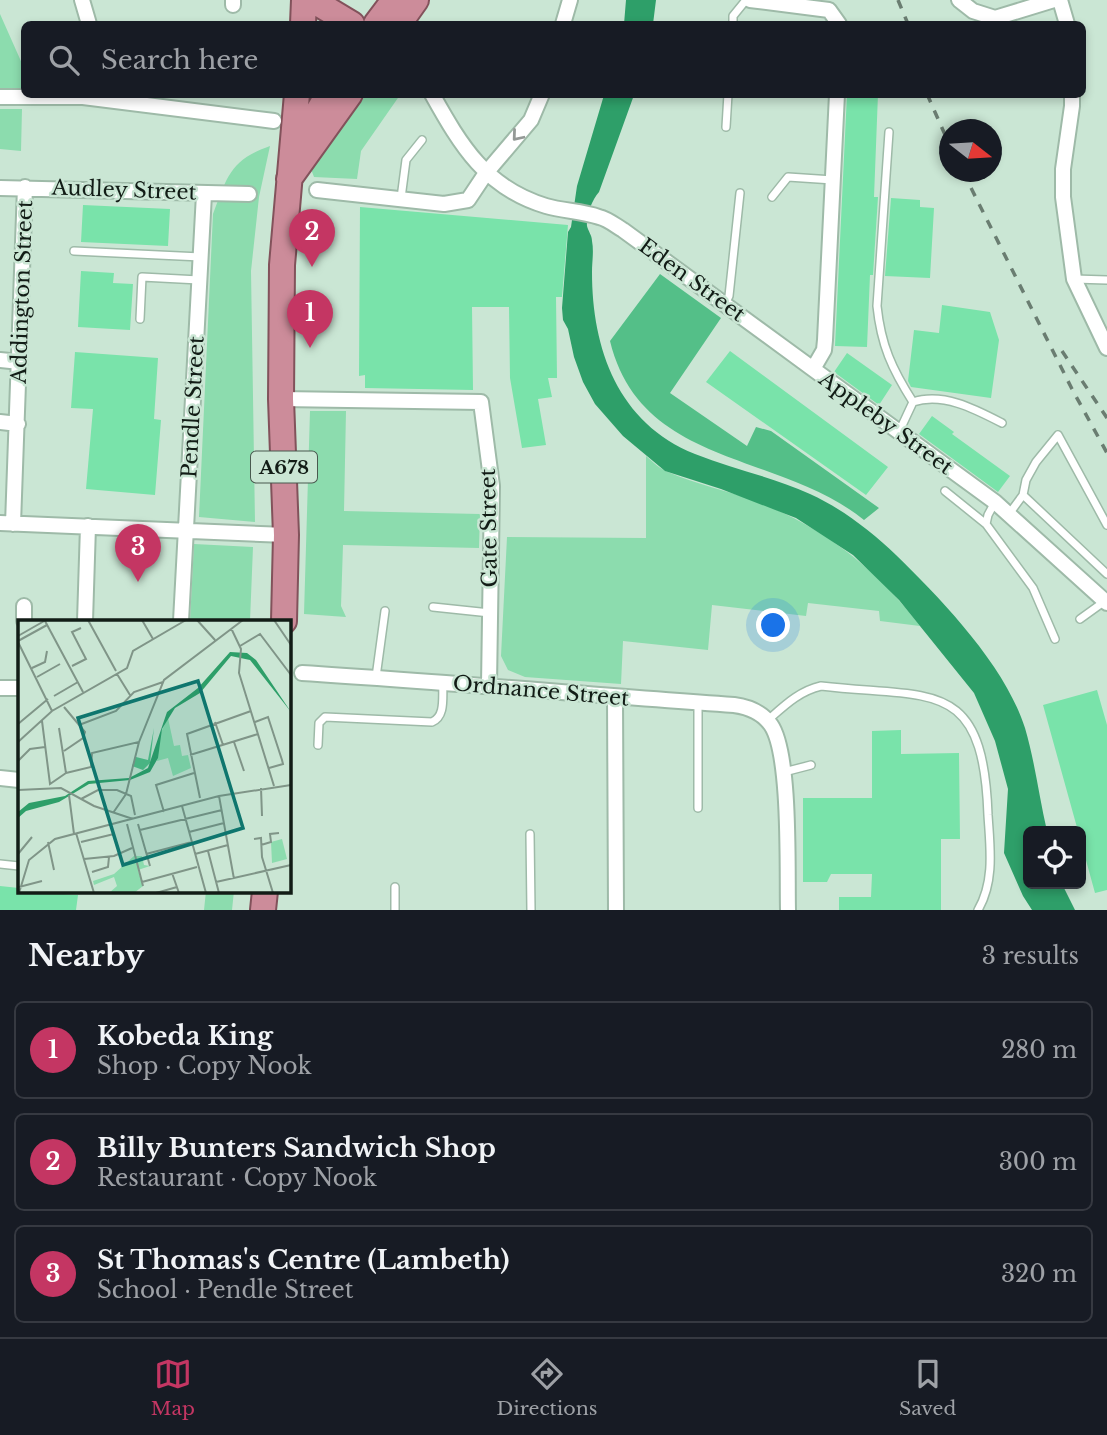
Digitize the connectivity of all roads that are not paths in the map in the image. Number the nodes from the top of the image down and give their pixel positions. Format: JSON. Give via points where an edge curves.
{"nodes":[{"id":1,"x":82,"y":0,"type":"edge"},
{"id":2,"x":304,"y":0,"type":"edge"},
{"id":3,"x":312,"y":0,"type":"edge"},
{"id":4,"x":394,"y":0,"type":"edge"},
{"id":5,"x":415,"y":0,"type":"edge"},
{"id":6,"x":570,"y":0,"type":"edge"},
{"id":7,"x":748,"y":0,"type":"edge"},
{"id":8,"x":959,"y":0,"type":"edge"},
{"id":9,"x":1057,"y":0,"type":"edge"},
{"id":10,"x":88,"y":21,"type":"edge"},
{"id":11,"x":303,"y":21,"type":"edge"},
{"id":12,"x":347,"y":21,"type":"edge"},
{"id":13,"x":378,"y":21,"type":"edge"},
{"id":14,"x":401,"y":21,"type":"edge"},
{"id":15,"x":565,"y":21,"type":"edge"},
{"id":16,"x":733,"y":21,"type":"edge"},
{"id":17,"x":837,"y":21,"type":"edge"},
{"id":18,"x":1066,"y":21,"type":"edge"},
{"id":19,"x":0,"y":97,"type":"edge"},
{"id":20,"x":21,"y":97,"type":"edge"},
{"id":21,"x":107,"y":98,"type":"edge"},
{"id":22,"x":297,"y":98,"type":"edge"},
{"id":23,"x":326,"y":98,"type":"edge"},
{"id":24,"x":347,"y":98,"type":"edge"},
{"id":25,"x":434,"y":98,"type":"edge"},
{"id":26,"x":540,"y":98,"type":"edge"},
{"id":27,"x":728,"y":98,"type":"edge"},
{"id":28,"x":837,"y":98,"type":"edge"},
{"id":29,"x":1072,"y":98,"type":"edge"},
{"id":30,"x":274,"y":121,"type":"dead end"},
{"id":31,"x":726,"y":127,"type":"dead end"},
{"id":32,"x":889,"y":132,"type":"dead end"},
{"id":33,"x":422,"y":140,"type":"dead end"},
{"id":34,"x":290,"y":171,"type":"junction"},
{"id":35,"x":486,"y":173,"type":"junction"},
{"id":36,"x":833,"y":180,"type":"junction"},
{"id":37,"x":24,"y":187,"type":"junction"},
{"id":38,"x":0,"y":188,"type":"edge"},
{"id":39,"x":317,"y":190,"type":"dead end"},
{"id":40,"x":740,"y":193,"type":"dead end"},
{"id":41,"x":204,"y":194,"type":"junction"},
{"id":42,"x":249,"y":194,"type":"dead end"},
{"id":43,"x":772,"y":197,"type":"dead end"},
{"id":44,"x":401,"y":198,"type":"junction"},
{"id":45,"x":74,"y":251,"type":"dead end"},
{"id":46,"x":201,"y":257,"type":"junction"},
{"id":47,"x":1074,"y":279,"type":"junction"},
{"id":48,"x":200,"y":280,"type":"junction"},
{"id":49,"x":1107,"y":280,"type":"edge"},
{"id":50,"x":724,"y":304,"type":"junction"},
{"id":51,"x":140,"y":319,"type":"dead end"},
{"id":52,"x":1107,"y":348,"type":"edge"},
{"id":53,"x":0,"y":360,"type":"edge"},
{"id":54,"x":20,"y":362,"type":"junction"},
{"id":55,"x":813,"y":369,"type":"junction"},
{"id":56,"x":281,"y":399,"type":"junction"},
{"id":57,"x":913,"y":402,"type":"junction"},
{"id":58,"x":0,"y":422,"type":"edge"},
{"id":59,"x":1002,"y":423,"type":"dead end"},
{"id":60,"x":18,"y":424,"type":"junction"},
{"id":61,"x":899,"y":433,"type":"junction"},
{"id":62,"x":945,"y":491,"type":"dead end"},
{"id":63,"x":1023,"y":495,"type":"junction"},
{"id":64,"x":995,"y":502,"type":"junction"},
{"id":65,"x":1009,"y":515,"type":"junction"},
{"id":66,"x":7,"y":524,"type":"edge"},
{"id":67,"x":986,"y":524,"type":"junction"},
{"id":68,"x":1107,"y":525,"type":"edge"},
{"id":69,"x":88,"y":526,"type":"junction"},
{"id":70,"x":187,"y":531,"type":"junction"},
{"id":71,"x":286,"y":535,"type":"junction"},
{"id":72,"x":1107,"y":574,"type":"edge"},
{"id":73,"x":1106,"y":602,"type":"edge"},
{"id":74,"x":433,"y":607,"type":"dead end"},
{"id":75,"x":385,"y":611,"type":"dead end"},
{"id":76,"x":490,"y":613,"type":"junction"},
{"id":77,"x":1080,"y":619,"type":"dead end"},
{"id":78,"x":85,"y":620,"type":"edge"},
{"id":79,"x":181,"y":620,"type":"edge"},
{"id":80,"x":284,"y":620,"type":"edge"},
{"id":81,"x":1055,"y":639,"type":"dead end"},
{"id":82,"x":302,"y":673,"type":"dead end"},
{"id":83,"x":376,"y":678,"type":"junction"},
{"id":84,"x":443,"y":682,"type":"junction"},
{"id":85,"x":489,"y":685,"type":"junction"},
{"id":86,"x":0,"y":688,"type":"edge"},
{"id":87,"x":18,"y":688,"type":"edge"},
{"id":88,"x":615,"y":698,"type":"junction"},
{"id":89,"x":698,"y":702,"type":"junction"},
{"id":90,"x":770,"y":724,"type":"junction"},
{"id":91,"x":318,"y":745,"type":"dead end"},
{"id":92,"x":811,"y":765,"type":"dead end"},
{"id":93,"x":784,"y":772,"type":"junction"},
{"id":94,"x":0,"y":778,"type":"edge"},
{"id":95,"x":18,"y":780,"type":"edge"},
{"id":96,"x":698,"y":808,"type":"dead end"},
{"id":97,"x":530,"y":834,"type":"dead end"},
{"id":98,"x":0,"y":864,"type":"edge"},
{"id":99,"x":18,"y":866,"type":"edge"},
{"id":100,"x":396,"y":887,"type":"dead end"},
{"id":101,"x":265,"y":892,"type":"edge"},
{"id":102,"x":263,"y":910,"type":"edge"},
{"id":103,"x":395,"y":910,"type":"edge"},
{"id":104,"x":531,"y":910,"type":"edge"},
{"id":105,"x":616,"y":910,"type":"edge"},
{"id":106,"x":788,"y":910,"type":"edge"},
{"id":107,"x":978,"y":910,"type":"edge"}],
"edges":[{"from":1,"to":10,"type":"street"},
{"from":2,"to":11,"type":"highway"},
{"from":3,"to":12,"type":"highway"},
{"from":4,"to":13,"type":"highway"},
{"from":5,"to":14,"type":"highway"},
{"from":6,"to":15,"type":"street"},
{"from":7,"to":16,"type":"lane"},
{"from":7,"to":17,"type":"street","via":[[829,10]]},
{"from":8,"to":9,"type":"street","via":[[973,11],[995,18]]},
{"from":9,"to":18,"type":"street"},
{"from":19,"to":20,"type":"street"},
{"from":21,"to":30,"type":"street"},
{"from":22,"to":34,"type":"highway"},
{"from":23,"to":34,"type":"highway"},
{"from":24,"to":34,"type":"highway"},
{"from":25,"to":35,"type":"street","via":[[458,142]]},
{"from":26,"to":35,"type":"street","one_way":true,"via":[[531,120]]},
{"from":27,"to":31,"type":"lane"},
{"from":28,"to":36,"type":"street","name":"Appleby Street"},
{"from":29,"to":47,"type":"street","via":[[1063,198]]},
{"from":32,"to":57,"type":"lane","via":[[878,265],[879,332],[896,376]]},
{"from":33,"to":44,"type":"lane","via":[[406,160]]},
{"from":34,"to":56,"type":"highway","number":"A678","via":[[282,265]]},
{"from":35,"to":44,"type":"street","via":[[473,194],[460,202]]},
{"from":35,"to":50,"type":"street","name":"Eden Street","via":[[525,198],[600,217]]},
{"from":36,"to":43,"type":"lane","via":[[788,177]]},
{"from":36,"to":55,"type":"street","name":"Appleby Street","via":[[825,340]]},
{"from":37,"to":38,"type":"street","name":"Audley Street"},
{"from":37,"to":41,"type":"street","name":"Audley Street"},
{"from":37,"to":54,"type":"street","name":"Addington Street"},
{"from":39,"to":44,"type":"street"},
{"from":40,"to":50,"type":"lane","via":[[729,296]]},
{"from":41,"to":42,"type":"street","name":"Audley Street"},
{"from":41,"to":46,"type":"street","name":"Pendle Street"},
{"from":45,"to":46,"type":"lane"},
{"from":46,"to":48,"type":"street","name":"Pendle Street"},
{"from":47,"to":49,"type":"lane"},
{"from":47,"to":52,"type":"street"},
{"from":48,"to":51,"type":"lane","via":[[142,277]]},
{"from":48,"to":70,"type":"street","name":"Pendle Street"},
{"from":50,"to":55,"type":"street","name":"Eden Street"},
{"from":53,"to":54,"type":"street"},
{"from":54,"to":60,"type":"street","name":"Addington Street"},
{"from":55,"to":61,"type":"street","name":"Appleby Street"},
{"from":56,"to":71,"type":"highway","number":"A678"},
{"from":56,"to":76,"type":"street","name":"Gate Street","via":[[481,402],[492,486]]},
{"from":57,"to":59,"type":"lane","via":[[938,398]]},
{"from":57,"to":61,"type":"lane"},
{"from":58,"to":60,"type":"street"},
{"from":60,"to":66,"type":"street","name":"Addington Street"},
{"from":61,"to":64,"type":"street","name":"Appleby Street"},
{"from":62,"to":67,"type":"lane"},
{"from":63,"to":65,"type":"lane"},
{"from":63,"to":68,"type":"lane","via":[[1036,462],[1058,435]]},
{"from":63,"to":72,"type":"lane"},
{"from":64,"to":65,"type":"street","name":"Appleby Street"},
{"from":64,"to":67,"type":"lane"},
{"from":65,"to":73,"type":"street","name":"Appleby Street"},
{"from":66,"to":69,"type":"street"},
{"from":67,"to":81,"type":"lane","via":[[1033,588]]},
{"from":69,"to":70,"type":"street"},
{"from":69,"to":78,"type":"street"},
{"from":70,"to":71,"type":"street"},
{"from":70,"to":79,"type":"street","name":"Pendle Street"},
{"from":71,"to":80,"type":"highway","number":"A678"},
{"from":73,"to":77,"type":"lane"},
{"from":74,"to":76,"type":"lane"},
{"from":75,"to":83,"type":"lane"},
{"from":76,"to":85,"type":"street","name":"Gate Street"},
{"from":82,"to":83,"type":"street","name":"Ordnance Street"},
{"from":83,"to":84,"type":"street","name":"Ordnance Street"},
{"from":84,"to":85,"type":"street","name":"Ordnance Street"},
{"from":84,"to":91,"type":"lane","via":[[437,720],[325,717],[319,723]]},
{"from":85,"to":88,"type":"street","name":"Ordnance Street"},
{"from":86,"to":87,"type":"street"},
{"from":88,"to":89,"type":"street","name":"Ordnance Street"},
{"from":88,"to":105,"type":"street"},
{"from":89,"to":90,"type":"street","name":"Ordnance Street","via":[[744,706]]},
{"from":89,"to":96,"type":"lane"},
{"from":90,"to":93,"type":"street"},
{"from":90,"to":107,"type":"lane","via":[[791,699],[821,686],[916,694],[955,709],[972,729],[985,766],[989,881]]},
{"from":92,"to":93,"type":"lane"},
{"from":93,"to":106,"type":"street"},
{"from":94,"to":95,"type":"street"},
{"from":97,"to":104,"type":"lane"},
{"from":98,"to":99,"type":"lane"},
{"from":100,"to":103,"type":"lane"},
{"from":101,"to":102,"type":"highway"}]}
